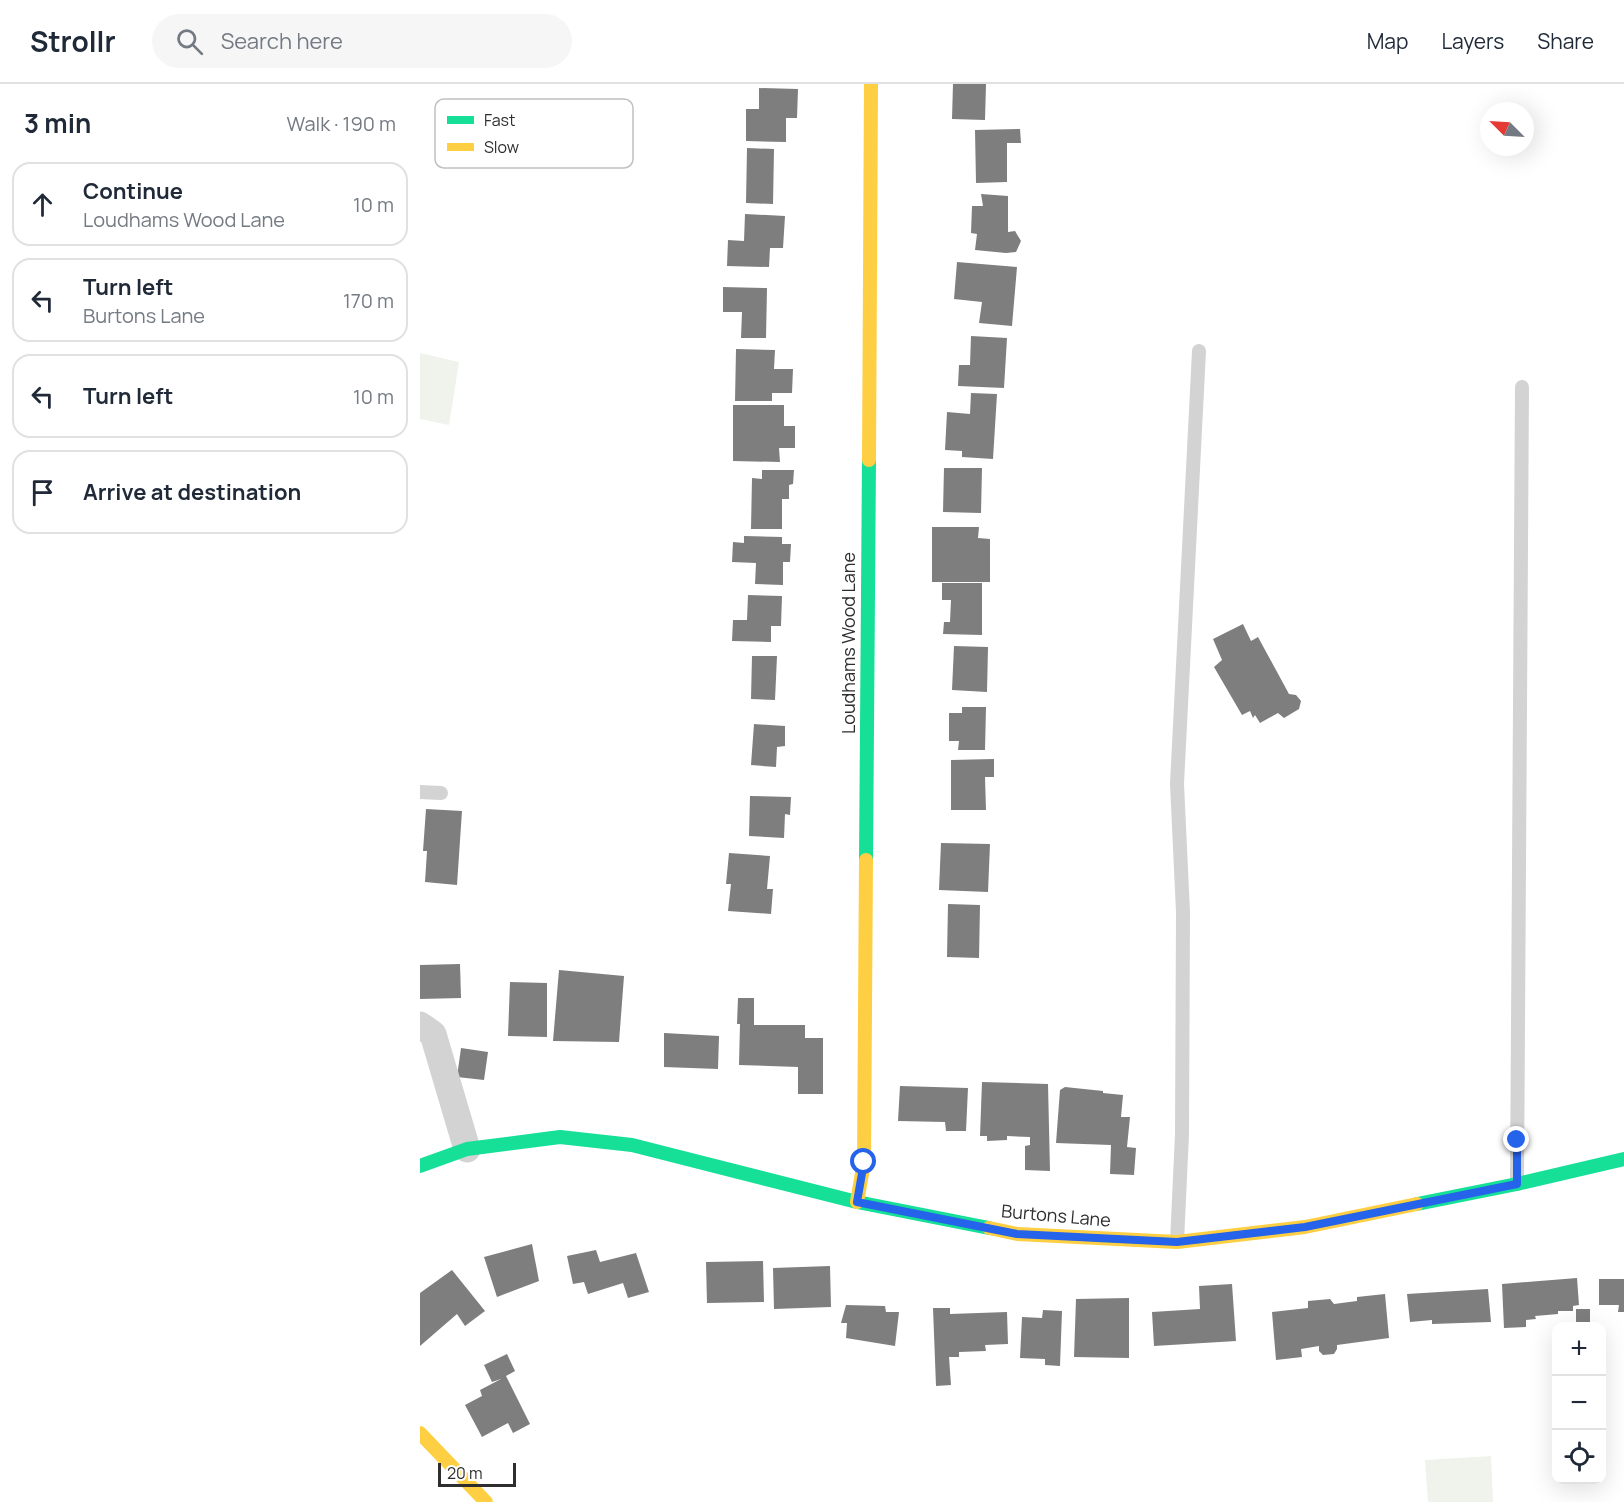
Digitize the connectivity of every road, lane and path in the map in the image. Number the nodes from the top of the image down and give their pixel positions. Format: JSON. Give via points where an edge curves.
{"nodes":[{"id":1,"x":872,"y":84,"type":"edge"},
{"id":2,"x":1199,"y":351,"type":"dead end"},
{"id":3,"x":1522,"y":387,"type":"dead end"},
{"id":4,"x":420,"y":792,"type":"edge"},
{"id":5,"x":441,"y":793,"type":"dead end"},
{"id":6,"x":420,"y":1025,"type":"edge"},
{"id":7,"x":467,"y":1149,"type":"junction"},
{"id":8,"x":1624,"y":1159,"type":"edge"},
{"id":9,"x":420,"y":1166,"type":"edge"},
{"id":10,"x":1517,"y":1184,"type":"junction"},
{"id":11,"x":857,"y":1202,"type":"junction"},
{"id":12,"x":1177,"y":1242,"type":"junction"},
{"id":13,"x":420,"y":1433,"type":"edge"},
{"id":14,"x":486,"y":1502,"type":"edge"}],
"edges":[{"from":1,"to":11,"type":"street","name":"Loudhams Wood Lane","via":[[864,1162]]},
{"from":2,"to":12,"type":"lane","via":[[1178,784],[1183,912],[1182,1134]]},
{"from":3,"to":10,"type":"lane"},
{"from":4,"to":5,"type":"lane"},
{"from":6,"to":7,"type":"street","via":[[433,1034]]},
{"from":7,"to":9,"type":"street","name":"Burtons Lane"},
{"from":7,"to":11,"type":"street","name":"Burtons Lane","via":[[560,1137],[632,1145]]},
{"from":8,"to":10,"type":"street","name":"Burtons Lane"},
{"from":10,"to":12,"type":"street","name":"Burtons Lane","via":[[1305,1227]]},
{"from":11,"to":12,"type":"street","name":"Burtons Lane","via":[[1017,1234]]},
{"from":13,"to":14,"type":"street"}]}
